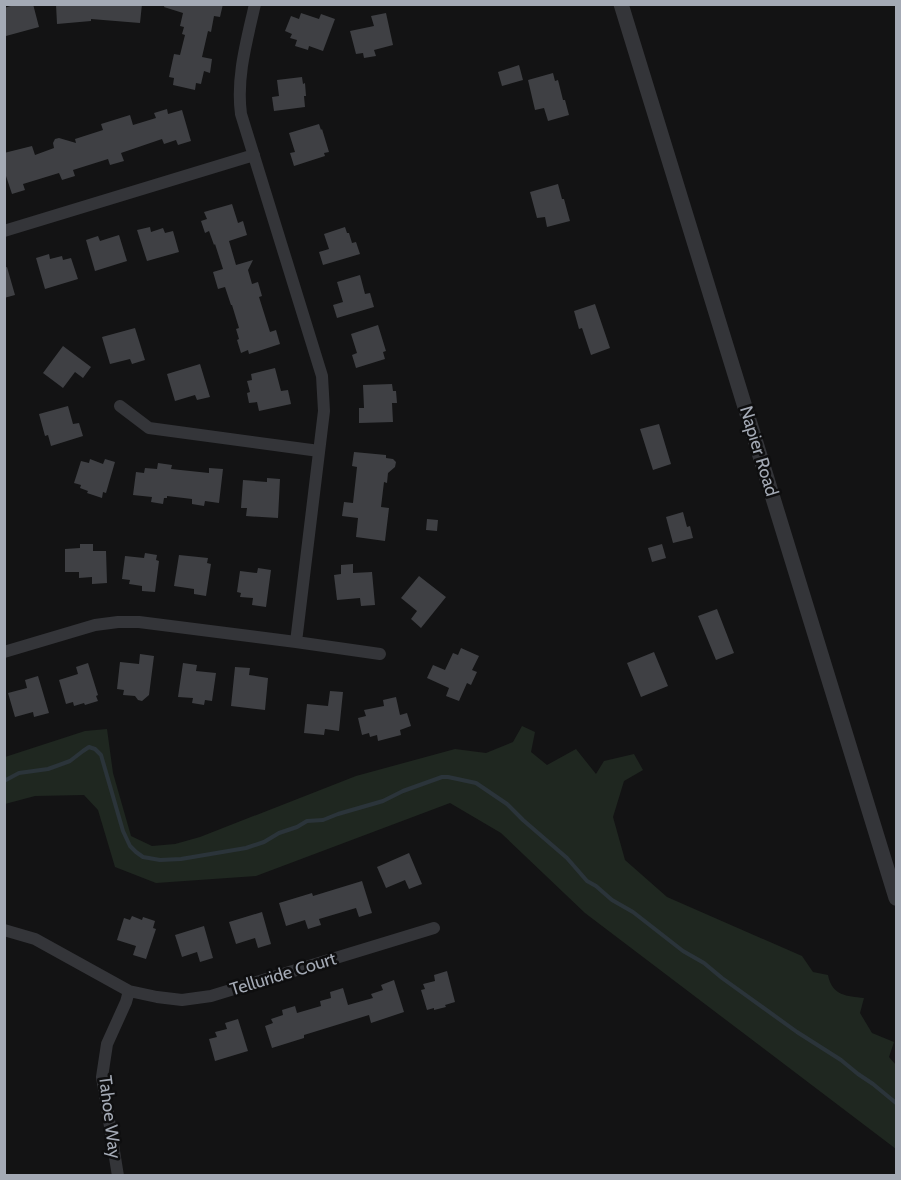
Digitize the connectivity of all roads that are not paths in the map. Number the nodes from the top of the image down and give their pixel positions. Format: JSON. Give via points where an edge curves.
{"nodes":[{"id":1,"x":255,"y":4,"type":"edge"},
{"id":2,"x":621,"y":4,"type":"edge"},
{"id":3,"x":254,"y":156,"type":"junction"},
{"id":4,"x":4,"y":231,"type":"edge"},
{"id":5,"x":120,"y":406,"type":"dead end"},
{"id":6,"x":319,"y":451,"type":"junction"},
{"id":7,"x":296,"y":642,"type":"junction"},
{"id":8,"x":4,"y":652,"type":"edge"},
{"id":9,"x":380,"y":654,"type":"dead end"},
{"id":10,"x":897,"y":898,"type":"edge"},
{"id":11,"x":434,"y":928,"type":"dead end"},
{"id":12,"x":4,"y":930,"type":"edge"},
{"id":13,"x":129,"y":991,"type":"junction"},
{"id":14,"x":120,"y":1174,"type":"edge"}],
"edges":[{"from":1,"to":3,"type":"street","via":[[239,93]]},
{"from":2,"to":10,"type":"street","name":"Napier Road"},
{"from":3,"to":4,"type":"street"},
{"from":3,"to":6,"type":"street","via":[[322,376],[324,411]]},
{"from":5,"to":6,"type":"street","via":[[148,428]]},
{"from":6,"to":7,"type":"street"},
{"from":7,"to":8,"type":"street","via":[[118,621]]},
{"from":7,"to":9,"type":"street"},
{"from":11,"to":13,"type":"street","name":"Telluride Court","via":[[211,996],[182,1000]]},
{"from":12,"to":13,"type":"street","name":"Telluride Court","via":[[35,939]]},
{"from":13,"to":14,"type":"street","name":"Tahoe Way","via":[[107,1044],[102,1077]]}]}
